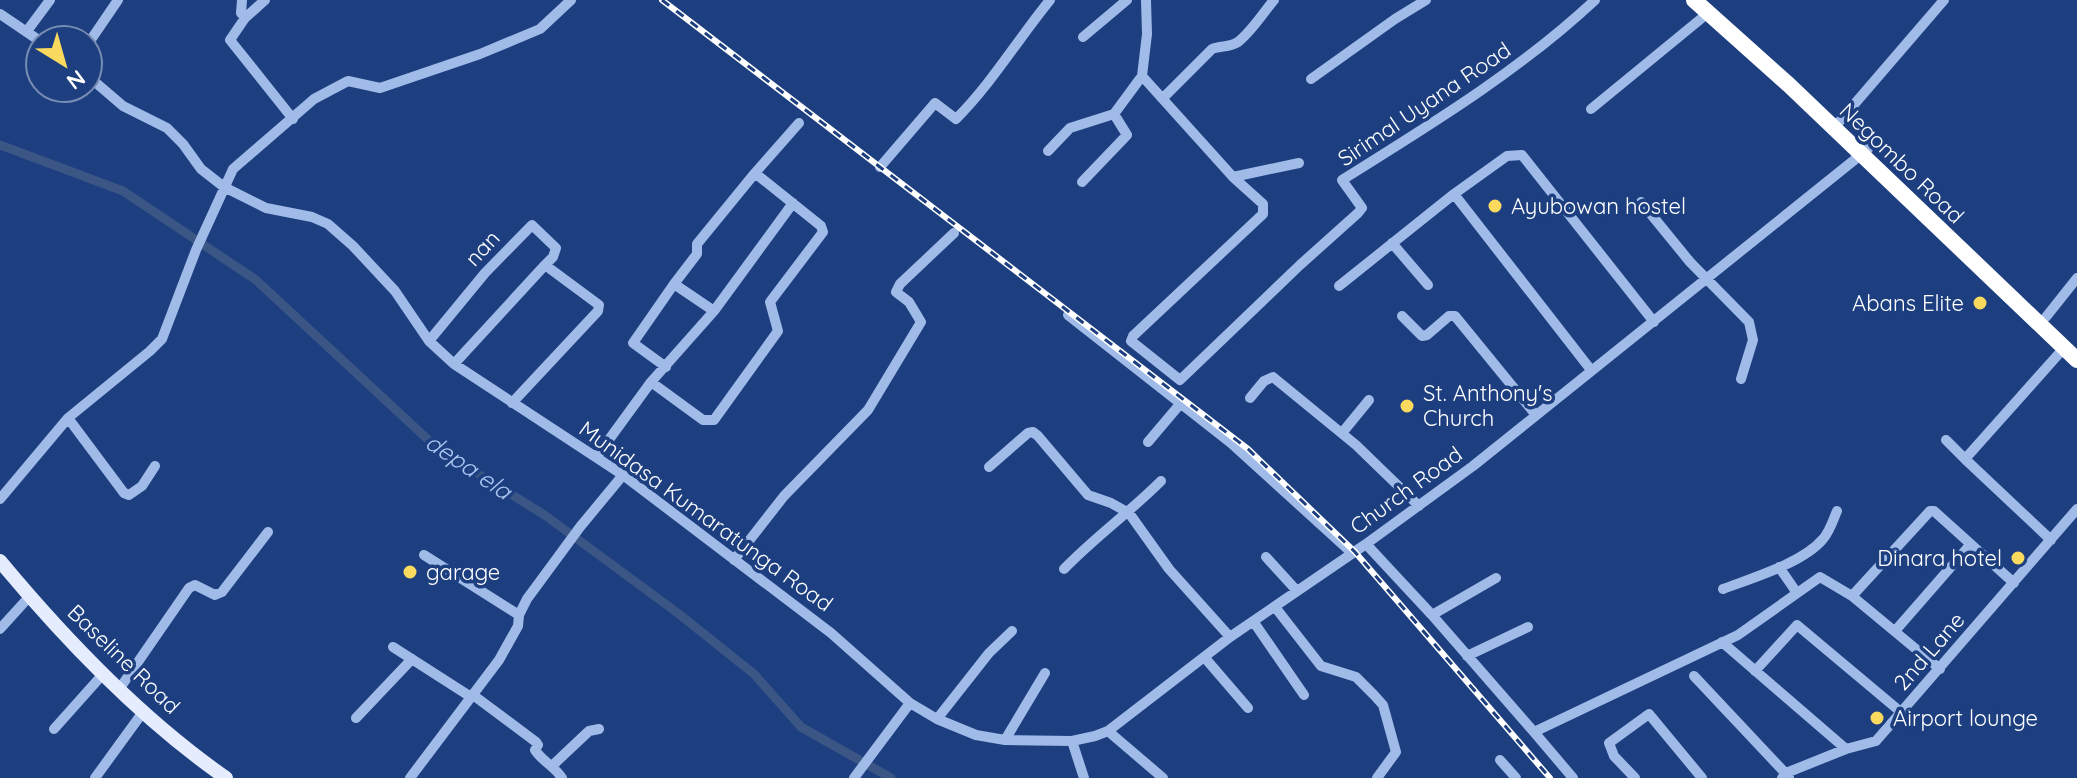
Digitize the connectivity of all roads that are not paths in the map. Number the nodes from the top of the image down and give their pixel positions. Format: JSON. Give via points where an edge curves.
{"nodes":[{"id":1,"x":50,"y":0,"type":"edge"},
{"id":2,"x":118,"y":0,"type":"edge"},
{"id":3,"x":242,"y":0,"type":"edge"},
{"id":4,"x":265,"y":0,"type":"edge"},
{"id":5,"x":571,"y":0,"type":"edge"},
{"id":6,"x":1050,"y":0,"type":"edge"},
{"id":7,"x":1127,"y":0,"type":"edge"},
{"id":8,"x":1146,"y":0,"type":"edge"},
{"id":9,"x":1274,"y":0,"type":"edge"},
{"id":10,"x":1426,"y":0,"type":"edge"},
{"id":11,"x":1595,"y":0,"type":"edge"},
{"id":12,"x":1694,"y":0,"type":"edge"},
{"id":13,"x":1944,"y":0,"type":"edge"},
{"id":14,"x":1709,"y":6,"type":"edge"},
{"id":15,"x":0,"y":14,"type":"edge"},
{"id":16,"x":245,"y":18,"type":"junction"},
{"id":17,"x":32,"y":24,"type":"edge"},
{"id":18,"x":102,"y":24,"type":"edge"},
{"id":19,"x":24,"y":29,"type":"edge"},
{"id":20,"x":1083,"y":37,"type":"dead end"},
{"id":21,"x":1142,"y":76,"type":"junction"},
{"id":22,"x":1311,"y":79,"type":"dead end"},
{"id":23,"x":104,"y":90,"type":"edge"},
{"id":24,"x":1163,"y":98,"type":"junction"},
{"id":25,"x":1591,"y":109,"type":"dead end"},
{"id":26,"x":1114,"y":114,"type":"junction"},
{"id":27,"x":293,"y":119,"type":"junction"},
{"id":28,"x":1839,"y":122,"type":"junction"},
{"id":29,"x":799,"y":123,"type":"dead end"},
{"id":30,"x":1048,"y":151,"type":"dead end"},
{"id":31,"x":1865,"y":152,"type":"junction"},
{"id":32,"x":1299,"y":163,"type":"dead end"},
{"id":33,"x":880,"y":167,"type":"dead end"},
{"id":34,"x":755,"y":173,"type":"junction"},
{"id":35,"x":1233,"y":177,"type":"junction"},
{"id":36,"x":1082,"y":182,"type":"dead end"},
{"id":37,"x":224,"y":187,"type":"junction"},
{"id":38,"x":1454,"y":194,"type":"junction"},
{"id":39,"x":1641,"y":202,"type":"dead end"},
{"id":40,"x":793,"y":203,"type":"junction"},
{"id":41,"x":954,"y":233,"type":"dead end"},
{"id":42,"x":1392,"y":243,"type":"junction"},
{"id":43,"x":545,"y":265,"type":"junction"},
{"id":44,"x":1709,"y":278,"type":"junction"},
{"id":45,"x":2077,"y":278,"type":"edge"},
{"id":46,"x":674,"y":284,"type":"junction"},
{"id":47,"x":1428,"y":285,"type":"dead end"},
{"id":48,"x":1339,"y":286,"type":"dead end"},
{"id":49,"x":714,"y":311,"type":"junction"},
{"id":50,"x":1068,"y":315,"type":"dead end"},
{"id":51,"x":1402,"y":316,"type":"dead end"},
{"id":52,"x":2046,"y":317,"type":"junction"},
{"id":53,"x":1654,"y":322,"type":"junction"},
{"id":54,"x":429,"y":341,"type":"junction"},
{"id":55,"x":2070,"y":347,"type":"edge"},
{"id":56,"x":2077,"y":360,"type":"edge"},
{"id":57,"x":454,"y":364,"type":"junction"},
{"id":58,"x":666,"y":367,"type":"junction"},
{"id":59,"x":1591,"y":370,"type":"junction"},
{"id":60,"x":1741,"y":379,"type":"dead end"},
{"id":61,"x":651,"y":382,"type":"junction"},
{"id":62,"x":1250,"y":398,"type":"dead end"},
{"id":63,"x":1369,"y":400,"type":"dead end"},
{"id":64,"x":512,"y":403,"type":"junction"},
{"id":65,"x":1181,"y":403,"type":"junction"},
{"id":66,"x":1536,"y":415,"type":"junction"},
{"id":67,"x":68,"y":418,"type":"junction"},
{"id":68,"x":1342,"y":433,"type":"junction"},
{"id":69,"x":1946,"y":440,"type":"dead end"},
{"id":70,"x":1148,"y":442,"type":"dead end"},
{"id":71,"x":597,"y":456,"type":"junction"},
{"id":72,"x":1965,"y":459,"type":"junction"},
{"id":73,"x":155,"y":466,"type":"dead end"},
{"id":74,"x":989,"y":467,"type":"dead end"},
{"id":75,"x":623,"y":475,"type":"junction"},
{"id":76,"x":1161,"y":481,"type":"dead end"},
{"id":77,"x":0,"y":499,"type":"edge"},
{"id":78,"x":1419,"y":506,"type":"junction"},
{"id":79,"x":2077,"y":509,"type":"edge"},
{"id":80,"x":1837,"y":511,"type":"dead end"},
{"id":81,"x":1129,"y":513,"type":"junction"},
{"id":82,"x":268,"y":532,"type":"dead end"},
{"id":83,"x":2051,"y":540,"type":"junction"},
{"id":84,"x":1366,"y":544,"type":"junction"},
{"id":85,"x":1970,"y":545,"type":"junction"},
{"id":86,"x":1352,"y":553,"type":"junction"},
{"id":87,"x":424,"y":555,"type":"dead end"},
{"id":88,"x":1266,"y":557,"type":"dead end"},
{"id":89,"x":734,"y":560,"type":"junction"},
{"id":90,"x":0,"y":561,"type":"edge"},
{"id":91,"x":1779,"y":567,"type":"junction"},
{"id":92,"x":1064,"y":569,"type":"dead end"},
{"id":93,"x":1496,"y":578,"type":"dead end"},
{"id":94,"x":2014,"y":583,"type":"junction"},
{"id":95,"x":1723,"y":589,"type":"dead end"},
{"id":96,"x":1297,"y":591,"type":"junction"},
{"id":97,"x":1797,"y":593,"type":"junction"},
{"id":98,"x":1852,"y":596,"type":"junction"},
{"id":99,"x":29,"y":597,"type":"junction"},
{"id":100,"x":1275,"y":607,"type":"junction"},
{"id":101,"x":519,"y":615,"type":"junction"},
{"id":102,"x":1432,"y":615,"type":"junction"},
{"id":103,"x":1253,"y":621,"type":"junction"},
{"id":104,"x":1528,"y":627,"type":"dead end"},
{"id":105,"x":0,"y":629,"type":"edge"},
{"id":106,"x":1012,"y":631,"type":"dead end"},
{"id":107,"x":1895,"y":631,"type":"junction"},
{"id":108,"x":1230,"y":637,"type":"junction"},
{"id":109,"x":1722,"y":642,"type":"junction"},
{"id":110,"x":393,"y":647,"type":"dead end"},
{"id":111,"x":1467,"y":656,"type":"junction"},
{"id":112,"x":1205,"y":658,"type":"junction"},
{"id":113,"x":412,"y":659,"type":"junction"},
{"id":114,"x":1940,"y":669,"type":"junction"},
{"id":115,"x":1755,"y":671,"type":"junction"},
{"id":116,"x":104,"y":673,"type":"junction"},
{"id":117,"x":1045,"y":673,"type":"dead end"},
{"id":118,"x":1694,"y":676,"type":"dead end"},
{"id":119,"x":120,"y":688,"type":"junction"},
{"id":120,"x":1304,"y":695,"type":"dead end"},
{"id":121,"x":472,"y":696,"type":"junction"},
{"id":122,"x":910,"y":703,"type":"junction"},
{"id":123,"x":1248,"y":708,"type":"dead end"},
{"id":124,"x":143,"y":712,"type":"junction"},
{"id":125,"x":1902,"y":713,"type":"junction"},
{"id":126,"x":356,"y":718,"type":"dead end"},
{"id":127,"x":937,"y":719,"type":"junction"},
{"id":128,"x":54,"y":729,"type":"dead end"},
{"id":129,"x":599,"y":729,"type":"dead end"},
{"id":130,"x":1108,"y":731,"type":"junction"},
{"id":131,"x":1534,"y":732,"type":"junction"},
{"id":132,"x":1005,"y":740,"type":"junction"},
{"id":133,"x":1072,"y":741,"type":"junction"},
{"id":134,"x":1846,"y":749,"type":"junction"},
{"id":135,"x":1500,"y":760,"type":"dead end"},
{"id":136,"x":553,"y":765,"type":"junction"},
{"id":137,"x":207,"y":772,"type":"edge"},
{"id":138,"x":1786,"y":776,"type":"edge"},
{"id":139,"x":95,"y":778,"type":"edge"},
{"id":140,"x":226,"y":778,"type":"edge"},
{"id":141,"x":410,"y":778,"type":"edge"},
{"id":142,"x":562,"y":778,"type":"edge"},
{"id":143,"x":854,"y":778,"type":"edge"},
{"id":144,"x":1084,"y":778,"type":"edge"},
{"id":145,"x":1163,"y":778,"type":"edge"},
{"id":146,"x":1377,"y":778,"type":"edge"},
{"id":147,"x":1516,"y":778,"type":"edge"},
{"id":148,"x":1573,"y":778,"type":"edge"},
{"id":149,"x":1635,"y":778,"type":"edge"},
{"id":150,"x":1702,"y":778,"type":"edge"}],
"edges":[{"from":1,"to":17,"type":"street"},
{"from":2,"to":18,"type":"street"},
{"from":3,"to":16,"type":"street"},
{"from":4,"to":16,"type":"street"},
{"from":5,"to":27,"type":"street","via":[[540,29],[380,88],[348,81],[314,99]]},
{"from":6,"to":33,"type":"street","via":[[956,119],[935,103]]},
{"from":7,"to":20,"type":"street"},
{"from":8,"to":21,"type":"street"},
{"from":9,"to":24,"type":"street","via":[[1238,42],[1212,49]]},
{"from":10,"to":22,"type":"street"},
{"from":11,"to":35,"type":"street","name":"Sirimal Uyana Road","via":[[1473,97],[1342,180],[1362,208],[1358,213],[1180,380],[1131,341],[1263,214],[1263,204]]},
{"from":12,"to":14,"type":"highway","name":"Negombo Road"},
{"from":13,"to":28,"type":"street"},
{"from":14,"to":25,"type":"street"},
{"from":14,"to":28,"type":"highway","name":"Negombo Road"},
{"from":14,"to":31,"type":"highway","name":"Negombo Road"},
{"from":15,"to":19,"type":"street"},
{"from":16,"to":27,"type":"street","via":[[230,40]]},
{"from":21,"to":24,"type":"street"},
{"from":21,"to":26,"type":"street"},
{"from":23,"to":37,"type":"street","name":"Munidasa Kumaratunga Road","via":[[123,106],[167,128],[201,169]]},
{"from":24,"to":35,"type":"street"},
{"from":26,"to":30,"type":"street","via":[[1070,128]]},
{"from":26,"to":36,"type":"street","via":[[1127,135]]},
{"from":27,"to":37,"type":"street","via":[[239,162]]},
{"from":28,"to":31,"type":"highway","name":"Negombo Road"},
{"from":29,"to":34,"type":"street"},
{"from":31,"to":44,"type":"street","name":"Church Road"},
{"from":31,"to":52,"type":"highway","name":"Negombo Road"},
{"from":31,"to":55,"type":"highway","name":"Negombo Road"},
{"from":32,"to":35,"type":"street"},
{"from":34,"to":40,"type":"street"},
{"from":34,"to":46,"type":"street","via":[[697,244],[697,254]]},
{"from":37,"to":54,"type":"street","name":"Munidasa Kumaratunga Road","via":[[266,208],[328,224],[395,291]]},
{"from":37,"to":67,"type":"street","via":[[162,339]]},
{"from":38,"to":42,"type":"street"},
{"from":38,"to":53,"type":"street","via":[[1507,156],[1522,155]]},
{"from":38,"to":59,"type":"street"},
{"from":39,"to":44,"type":"street"},
{"from":40,"to":49,"type":"street"},
{"from":40,"to":61,"type":"street","via":[[823,232],[770,302],[778,331],[714,420],[703,420]]},
{"from":41,"to":89,"type":"street","via":[[896,292],[921,322],[885,386],[784,496]]},
{"from":42,"to":47,"type":"street"},
{"from":42,"to":48,"type":"street"},
{"from":43,"to":54,"type":"street","name":"nan","via":[[556,248],[532,225]]},
{"from":43,"to":57,"type":"street"},
{"from":43,"to":64,"type":"street","via":[[599,305],[598,311]]},
{"from":44,"to":53,"type":"street","name":"Church Road"},
{"from":44,"to":60,"type":"street","via":[[1753,331]]},
{"from":45,"to":52,"type":"street"},
{"from":46,"to":49,"type":"street"},
{"from":46,"to":58,"type":"street","via":[[633,343]]},
{"from":49,"to":58,"type":"street"},
{"from":50,"to":65,"type":"street"},
{"from":51,"to":66,"type":"street","via":[[1422,336],[1455,316]]},
{"from":52,"to":55,"type":"highway","name":"Negombo Road"},
{"from":53,"to":59,"type":"street","name":"Church Road"},
{"from":54,"to":57,"type":"street","name":"Munidasa Kumaratunga Road"},
{"from":55,"to":56,"type":"highway","name":"Negombo Road"},
{"from":55,"to":72,"type":"street"},
{"from":57,"to":64,"type":"street","name":"Munidasa Kumaratunga Road"},
{"from":58,"to":61,"type":"street"},
{"from":59,"to":66,"type":"street","name":"Church Road"},
{"from":61,"to":71,"type":"street"},
{"from":62,"to":68,"type":"street","via":[[1273,377]]},
{"from":63,"to":68,"type":"street"},
{"from":64,"to":71,"type":"street","name":"Munidasa Kumaratunga Road"},
{"from":65,"to":70,"type":"street"},
{"from":65,"to":86,"type":"street"},
{"from":66,"to":78,"type":"street","name":"Church Road"},
{"from":67,"to":73,"type":"street","via":[[124,493],[142,486]]},
{"from":67,"to":77,"type":"street"},
{"from":68,"to":78,"type":"street"},
{"from":69,"to":72,"type":"street"},
{"from":71,"to":75,"type":"street","name":"Munidasa Kumaratunga Road"},
{"from":72,"to":83,"type":"street"},
{"from":74,"to":81,"type":"street","via":[[1033,432],[1088,495]]},
{"from":75,"to":89,"type":"street","name":"Munidasa Kumaratunga Road"},
{"from":75,"to":101,"type":"street"},
{"from":76,"to":81,"type":"street"},
{"from":78,"to":84,"type":"street","name":"Church Road"},
{"from":79,"to":83,"type":"street","name":"2nd Lane"},
{"from":80,"to":91,"type":"street","via":[[1821,542]]},
{"from":81,"to":92,"type":"street"},
{"from":81,"to":108,"type":"street","via":[[1169,569]]},
{"from":82,"to":119,"type":"street","via":[[222,592],[189,588]]},
{"from":83,"to":94,"type":"street","name":"2nd Lane"},
{"from":84,"to":86,"type":"street","name":"Church Road"},
{"from":84,"to":102,"type":"street"},
{"from":85,"to":94,"type":"street"},
{"from":85,"to":98,"type":"street","via":[[1930,511]]},
{"from":85,"to":107,"type":"street"},
{"from":86,"to":96,"type":"street","name":"Church Road"},
{"from":87,"to":101,"type":"street"},
{"from":88,"to":96,"type":"street"},
{"from":89,"to":122,"type":"street","name":"Munidasa Kumaratunga Road","via":[[831,633]]},
{"from":90,"to":99,"type":"main road","name":"Baseline Road"},
{"from":91,"to":95,"type":"street"},
{"from":91,"to":97,"type":"street"},
{"from":93,"to":102,"type":"street"},
{"from":94,"to":114,"type":"street","name":"2nd Lane"},
{"from":96,"to":100,"type":"street","name":"Church Road"},
{"from":97,"to":98,"type":"street","via":[[1820,577]]},
{"from":97,"to":109,"type":"street"},
{"from":98,"to":107,"type":"street"},
{"from":99,"to":105,"type":"street"},
{"from":99,"to":116,"type":"main road","name":"Baseline Road"},
{"from":100,"to":103,"type":"street","name":"Church Road"},
{"from":100,"to":146,"type":"street","via":[[1321,666],[1356,677],[1383,705],[1396,752]]},
{"from":101,"to":121,"type":"street","via":[[499,660]]},
{"from":102,"to":111,"type":"street"},
{"from":103,"to":108,"type":"street","name":"Church Road"},
{"from":103,"to":120,"type":"street"},
{"from":104,"to":111,"type":"street"},
{"from":106,"to":127,"type":"street"},
{"from":107,"to":114,"type":"street"},
{"from":108,"to":112,"type":"street","name":"Church Road"},
{"from":109,"to":115,"type":"street"},
{"from":109,"to":131,"type":"street"},
{"from":110,"to":113,"type":"street"},
{"from":111,"to":131,"type":"street"},
{"from":112,"to":123,"type":"street"},
{"from":112,"to":130,"type":"street","name":"Church Road"},
{"from":113,"to":121,"type":"street"},
{"from":113,"to":126,"type":"street"},
{"from":114,"to":125,"type":"street","name":"2nd Lane"},
{"from":115,"to":125,"type":"street","via":[[1797,625]]},
{"from":115,"to":134,"type":"street"},
{"from":116,"to":119,"type":"main road","name":"Baseline Road"},
{"from":116,"to":128,"type":"street"},
{"from":117,"to":132,"type":"street"},
{"from":118,"to":138,"type":"street"},
{"from":119,"to":124,"type":"main road","name":"Baseline Road"},
{"from":121,"to":136,"type":"street","via":[[536,742],[540,758]]},
{"from":121,"to":141,"type":"street"},
{"from":122,"to":127,"type":"street","name":"Munidasa Kumaratunga Road"},
{"from":122,"to":143,"type":"street"},
{"from":124,"to":137,"type":"main road","name":"Baseline Road"},
{"from":124,"to":139,"type":"street"},
{"from":125,"to":134,"type":"street","name":"2nd Lane","via":[[1876,741]]},
{"from":127,"to":132,"type":"street","name":"Munidasa Kumaratunga Road"},
{"from":129,"to":136,"type":"street","via":[[589,731]]},
{"from":130,"to":133,"type":"street","name":"Munidasa Kumaratunga Road"},
{"from":130,"to":145,"type":"street"},
{"from":131,"to":148,"type":"street"},
{"from":132,"to":133,"type":"street","name":"Munidasa Kumaratunga Road"},
{"from":133,"to":144,"type":"street"},
{"from":134,"to":138,"type":"street","name":"2nd Lane"},
{"from":135,"to":147,"type":"street"},
{"from":136,"to":142,"type":"street"},
{"from":137,"to":140,"type":"main road","name":"Baseline Road"},
{"from":149,"to":150,"type":"street","via":[[1609,743],[1649,714]]}]}
